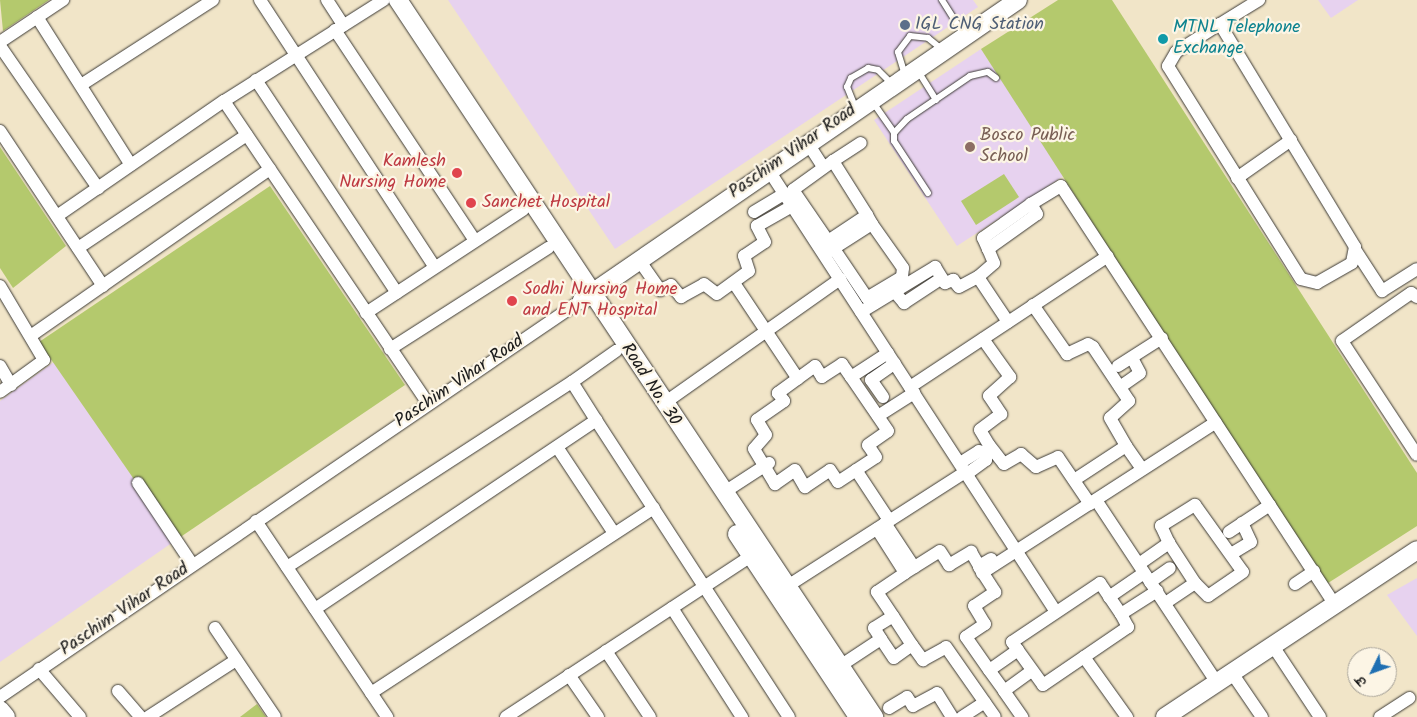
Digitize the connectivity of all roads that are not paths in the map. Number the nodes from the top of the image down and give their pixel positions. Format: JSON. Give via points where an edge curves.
{"nodes":[{"id":1,"x":64,"y":0,"type":"edge"},
{"id":2,"x":213,"y":0,"type":"edge"},
{"id":3,"x":260,"y":0,"type":"edge"},
{"id":4,"x":327,"y":0,"type":"edge"},
{"id":5,"x":385,"y":0,"type":"edge"},
{"id":6,"x":398,"y":0,"type":"edge"},
{"id":7,"x":942,"y":0,"type":"edge"},
{"id":8,"x":1018,"y":0,"type":"edge"},
{"id":9,"x":1259,"y":0,"type":"edge"},
{"id":10,"x":37,"y":17,"type":"junction"},
{"id":11,"x":1220,"y":24,"type":"junction"},
{"id":12,"x":339,"y":27,"type":"junction"},
{"id":13,"x":964,"y":35,"type":"junction"},
{"id":14,"x":0,"y":42,"type":"edge"},
{"id":15,"x":0,"y":46,"type":"edge"},
{"id":16,"x":943,"y":50,"type":"junction"},
{"id":17,"x":295,"y":54,"type":"junction"},
{"id":18,"x":904,"y":76,"type":"junction"},
{"id":19,"x":996,"y":78,"type":"dead end"},
{"id":20,"x":256,"y":80,"type":"junction"},
{"id":21,"x":81,"y":85,"type":"junction"},
{"id":22,"x":871,"y":99,"type":"junction"},
{"id":23,"x":936,"y":100,"type":"junction"},
{"id":24,"x":224,"y":101,"type":"junction"},
{"id":25,"x":856,"y":109,"type":"junction"},
{"id":26,"x":0,"y":131,"type":"edge"},
{"id":27,"x":894,"y":133,"type":"junction"},
{"id":28,"x":247,"y":135,"type":"junction"},
{"id":29,"x":1291,"y":140,"type":"junction"},
{"id":30,"x":807,"y":142,"type":"junction"},
{"id":31,"x":861,"y":143,"type":"dead end"},
{"id":32,"x":828,"y":164,"type":"junction"},
{"id":33,"x":131,"y":165,"type":"junction"},
{"id":34,"x":270,"y":169,"type":"junction"},
{"id":35,"x":768,"y":169,"type":"junction"},
{"id":36,"x":1237,"y":178,"type":"junction"},
{"id":37,"x":98,"y":188,"type":"junction"},
{"id":38,"x":928,"y":193,"type":"dead end"},
{"id":39,"x":784,"y":194,"type":"junction"},
{"id":40,"x":792,"y":206,"type":"junction"},
{"id":41,"x":523,"y":210,"type":"junction"},
{"id":42,"x":754,"y":212,"type":"dead end"},
{"id":43,"x":57,"y":216,"type":"junction"},
{"id":44,"x":870,"y":219,"type":"junction"},
{"id":45,"x":475,"y":241,"type":"junction"},
{"id":46,"x":828,"y":247,"type":"junction"},
{"id":47,"x":78,"y":248,"type":"junction"},
{"id":48,"x":548,"y":248,"type":"junction"},
{"id":49,"x":1356,"y":251,"type":"junction"},
{"id":50,"x":1108,"y":256,"type":"junction"},
{"id":51,"x":639,"y":260,"type":"junction"},
{"id":52,"x":435,"y":267,"type":"junction"},
{"id":53,"x":1417,"y":269,"type":"edge"},
{"id":54,"x":978,"y":277,"type":"junction"},
{"id":55,"x":840,"y":279,"type":"junction"},
{"id":56,"x":734,"y":283,"type":"junction"},
{"id":57,"x":0,"y":286,"type":"edge"},
{"id":58,"x":103,"y":286,"type":"junction"},
{"id":59,"x":397,"y":293,"type":"junction"},
{"id":60,"x":586,"y":297,"type":"junction"},
{"id":61,"x":1417,"y":297,"type":"edge"},
{"id":62,"x":1033,"y":305,"type":"junction"},
{"id":63,"x":861,"y":312,"type":"junction"},
{"id":64,"x":366,"y":313,"type":"junction"},
{"id":65,"x":1008,"y":322,"type":"junction"},
{"id":66,"x":766,"y":332,"type":"junction"},
{"id":67,"x":32,"y":335,"type":"junction"},
{"id":68,"x":1162,"y":338,"type":"junction"},
{"id":69,"x":983,"y":339,"type":"junction"},
{"id":70,"x":390,"y":349,"type":"junction"},
{"id":71,"x":616,"y":351,"type":"junction"},
{"id":72,"x":891,"y":358,"type":"junction"},
{"id":73,"x":1132,"y":358,"type":"junction"},
{"id":74,"x":0,"y":366,"type":"edge"},
{"id":75,"x":1118,"y":366,"type":"dead end"},
{"id":76,"x":851,"y":377,"type":"junction"},
{"id":77,"x":798,"y":378,"type":"junction"},
{"id":78,"x":572,"y":382,"type":"junction"},
{"id":79,"x":11,"y":385,"type":"junction"},
{"id":80,"x":1120,"y":387,"type":"junction"},
{"id":81,"x":912,"y":390,"type":"junction"},
{"id":82,"x":0,"y":392,"type":"edge"},
{"id":83,"x":883,"y":397,"type":"dead end"},
{"id":84,"x":428,"y":404,"type":"junction"},
{"id":85,"x":662,"y":404,"type":"junction"},
{"id":86,"x":878,"y":416,"type":"junction"},
{"id":87,"x":596,"y":420,"type":"junction"},
{"id":88,"x":1216,"y":422,"type":"junction"},
{"id":89,"x":1126,"y":446,"type":"junction"},
{"id":90,"x":557,"y":447,"type":"junction"},
{"id":91,"x":761,"y":448,"type":"dead end"},
{"id":92,"x":989,"y":451,"type":"junction"},
{"id":93,"x":1417,"y":455,"type":"edge"},
{"id":94,"x":770,"y":467,"type":"junction"},
{"id":95,"x":1142,"y":469,"type":"junction"},
{"id":96,"x":856,"y":470,"type":"junction"},
{"id":97,"x":964,"y":470,"type":"junction"},
{"id":98,"x":1074,"y":480,"type":"junction"},
{"id":99,"x":138,"y":483,"type":"dead end"},
{"id":100,"x":723,"y":493,"type":"junction"},
{"id":101,"x":1093,"y":502,"type":"junction"},
{"id":102,"x":1270,"y":505,"type":"junction"},
{"id":103,"x":654,"y":508,"type":"junction"},
{"id":104,"x":256,"y":521,"type":"junction"},
{"id":105,"x":1242,"y":523,"type":"junction"},
{"id":106,"x":884,"y":524,"type":"junction"},
{"id":107,"x":1229,"y":532,"type":"dead end"},
{"id":108,"x":614,"y":533,"type":"junction"},
{"id":109,"x":1169,"y":543,"type":"junction"},
{"id":110,"x":1014,"y":549,"type":"junction"},
{"id":111,"x":1417,"y":550,"type":"edge"},
{"id":112,"x":756,"y":553,"type":"junction"},
{"id":113,"x":1231,"y":554,"type":"junction"},
{"id":114,"x":192,"y":564,"type":"junction"},
{"id":115,"x":286,"y":567,"type":"junction"},
{"id":116,"x":1170,"y":568,"type":"dead end"},
{"id":117,"x":909,"y":570,"type":"junction"},
{"id":118,"x":981,"y":570,"type":"junction"},
{"id":119,"x":1314,"y":571,"type":"junction"},
{"id":120,"x":1147,"y":577,"type":"junction"},
{"id":121,"x":1195,"y":583,"type":"junction"},
{"id":122,"x":1295,"y":584,"type":"dead end"},
{"id":123,"x":786,"y":587,"type":"junction"},
{"id":124,"x":704,"y":588,"type":"junction"},
{"id":125,"x":1109,"y":596,"type":"junction"},
{"id":126,"x":1164,"y":603,"type":"junction"},
{"id":127,"x":1336,"y":605,"type":"junction"},
{"id":128,"x":672,"y":608,"type":"junction"},
{"id":129,"x":315,"y":609,"type":"junction"},
{"id":130,"x":1056,"y":612,"type":"junction"},
{"id":131,"x":1121,"y":614,"type":"junction"},
{"id":132,"x":893,"y":616,"type":"junction"},
{"id":133,"x":215,"y":628,"type":"dead end"},
{"id":134,"x":881,"y":639,"type":"junction"},
{"id":135,"x":912,"y":646,"type":"junction"},
{"id":136,"x":1273,"y":646,"type":"junction"},
{"id":137,"x":1018,"y":650,"type":"junction"},
{"id":138,"x":606,"y":651,"type":"junction"},
{"id":139,"x":1084,"y":657,"type":"junction"},
{"id":140,"x":236,"y":660,"type":"junction"},
{"id":141,"x":39,"y":669,"type":"junction"},
{"id":142,"x":989,"y":670,"type":"junction"},
{"id":143,"x":1032,"y":671,"type":"junction"},
{"id":144,"x":840,"y":673,"type":"junction"},
{"id":145,"x":569,"y":676,"type":"junction"},
{"id":146,"x":1225,"y":678,"type":"junction"},
{"id":147,"x":118,"y":691,"type":"dead end"},
{"id":148,"x":1004,"y":691,"type":"junction"},
{"id":149,"x":371,"y":693,"type":"junction"},
{"id":150,"x":0,"y":697,"type":"edge"},
{"id":151,"x":1409,"y":698,"type":"dead end"},
{"id":152,"x":985,"y":702,"type":"junction"},
{"id":153,"x":889,"y":708,"type":"dead end"},
{"id":154,"x":0,"y":710,"type":"edge"},
{"id":155,"x":6,"y":717,"type":"edge"},
{"id":156,"x":80,"y":717,"type":"edge"},
{"id":157,"x":142,"y":717,"type":"edge"},
{"id":158,"x":148,"y":717,"type":"edge"},
{"id":159,"x":275,"y":717,"type":"edge"},
{"id":160,"x":387,"y":717,"type":"edge"},
{"id":161,"x":506,"y":717,"type":"edge"},
{"id":162,"x":598,"y":717,"type":"edge"},
{"id":163,"x":650,"y":717,"type":"edge"},
{"id":164,"x":742,"y":717,"type":"edge"},
{"id":165,"x":789,"y":717,"type":"edge"},
{"id":166,"x":858,"y":717,"type":"edge"},
{"id":167,"x":874,"y":717,"type":"edge"},
{"id":168,"x":952,"y":717,"type":"edge"},
{"id":169,"x":962,"y":717,"type":"edge"},
{"id":170,"x":996,"y":717,"type":"edge"},
{"id":171,"x":1022,"y":717,"type":"edge"},
{"id":172,"x":1127,"y":717,"type":"edge"},
{"id":173,"x":1165,"y":717,"type":"edge"},
{"id":174,"x":1262,"y":717,"type":"edge"},
{"id":175,"x":1320,"y":717,"type":"edge"},
{"id":176,"x":1380,"y":717,"type":"edge"}],
"edges":[{"from":1,"to":10,"type":"street"},
{"from":2,"to":21,"type":"street"},
{"from":3,"to":17,"type":"street"},
{"from":4,"to":12,"type":"street"},
{"from":5,"to":12,"type":"street"},
{"from":5,"to":41,"type":"street","name":"Road No. 30"},
{"from":6,"to":60,"type":"street","name":"Road No. 30"},
{"from":7,"to":13,"type":"lane"},
{"from":8,"to":13,"type":"street","name":"Paschim Vihar Road"},
{"from":9,"to":11,"type":"street"},
{"from":10,"to":14,"type":"street"},
{"from":10,"to":21,"type":"street"},
{"from":11,"to":29,"type":"street"},
{"from":11,"to":36,"type":"street","via":[[1176,52],[1168,66]]},
{"from":12,"to":17,"type":"street"},
{"from":12,"to":45,"type":"street"},
{"from":13,"to":16,"type":"street","name":"Paschim Vihar Road"},
{"from":15,"to":37,"type":"street"},
{"from":16,"to":18,"type":"street","name":"Paschim Vihar Road"},
{"from":16,"to":18,"type":"lane","via":[[928,38],[910,36],[898,52]]},
{"from":17,"to":20,"type":"street"},
{"from":17,"to":52,"type":"street"},
{"from":18,"to":22,"type":"street","name":"Paschim Vihar Road"},
{"from":18,"to":23,"type":"lane"},
{"from":18,"to":25,"type":"lane","via":[[874,69],[858,73],[847,87]]},
{"from":19,"to":23,"type":"lane","via":[[980,72]]},
{"from":20,"to":24,"type":"street"},
{"from":20,"to":59,"type":"street"},
{"from":21,"to":33,"type":"street"},
{"from":22,"to":25,"type":"street","name":"Paschim Vihar Road"},
{"from":22,"to":27,"type":"lane"},
{"from":23,"to":27,"type":"lane"},
{"from":24,"to":28,"type":"street"},
{"from":24,"to":33,"type":"street"},
{"from":25,"to":30,"type":"street","name":"Paschim Vihar Road"},
{"from":26,"to":43,"type":"street"},
{"from":27,"to":38,"type":"lane","via":[[894,141]]},
{"from":28,"to":34,"type":"street"},
{"from":28,"to":47,"type":"street"},
{"from":29,"to":36,"type":"street"},
{"from":29,"to":49,"type":"street"},
{"from":30,"to":32,"type":"street"},
{"from":30,"to":35,"type":"street","name":"Paschim Vihar Road"},
{"from":31,"to":32,"type":"street"},
{"from":32,"to":44,"type":"street"},
{"from":32,"to":46,"type":"street","via":[[793,190]]},
{"from":33,"to":37,"type":"street"},
{"from":34,"to":58,"type":"street"},
{"from":34,"to":64,"type":"street"},
{"from":35,"to":39,"type":"street"},
{"from":35,"to":51,"type":"street","name":"Paschim Vihar Road"},
{"from":36,"to":49,"type":"street","via":[[1305,282],[1317,284],[1348,267]]},
{"from":37,"to":43,"type":"street"},
{"from":39,"to":40,"type":"street"},
{"from":39,"to":42,"type":"street"},
{"from":40,"to":46,"type":"street"},
{"from":40,"to":56,"type":"street","via":[[757,226],[765,242],[744,256],[750,270]]},
{"from":41,"to":45,"type":"street"},
{"from":41,"to":48,"type":"street","name":"Road No. 30"},
{"from":43,"to":47,"type":"street"},
{"from":44,"to":46,"type":"street"},
{"from":44,"to":46,"type":"street","via":[[901,264],[902,277],[867,298]]},
{"from":45,"to":52,"type":"street"},
{"from":46,"to":55,"type":"street"},
{"from":47,"to":58,"type":"street"},
{"from":48,"to":60,"type":"street","name":"Road No. 30"},
{"from":48,"to":70,"type":"street"},
{"from":49,"to":53,"type":"street","via":[[1382,291]]},
{"from":50,"to":54,"type":"street","via":[[1060,186],[1031,204],[1037,214],[988,249],[994,263]]},
{"from":50,"to":62,"type":"street"},
{"from":50,"to":68,"type":"street"},
{"from":51,"to":56,"type":"street","via":[[660,290],[671,285],[681,297],[700,284],[715,294]]},
{"from":51,"to":60,"type":"street","name":"Paschim Vihar Road"},
{"from":52,"to":59,"type":"street"},
{"from":54,"to":63,"type":"street","via":[[959,287],[942,278],[935,267]]},
{"from":54,"to":65,"type":"street"},
{"from":55,"to":63,"type":"street"},
{"from":55,"to":66,"type":"street"},
{"from":56,"to":66,"type":"street"},
{"from":57,"to":67,"type":"street"},
{"from":58,"to":67,"type":"street"},
{"from":59,"to":64,"type":"street"},
{"from":60,"to":71,"type":"street","name":"Road No. 30"},
{"from":60,"to":84,"type":"street","name":"Paschim Vihar Road"},
{"from":60,"to":85,"type":"street","name":"Road No. 30"},
{"from":61,"to":93,"type":"street","via":[[1411,293],[1342,341]]},
{"from":62,"to":65,"type":"street"},
{"from":62,"to":80,"type":"street","via":[[1064,352],[1091,345]]},
{"from":63,"to":72,"type":"street"},
{"from":64,"to":70,"type":"street"},
{"from":65,"to":69,"type":"street"},
{"from":66,"to":77,"type":"street"},
{"from":66,"to":85,"type":"street"},
{"from":67,"to":79,"type":"street","via":[[44,360]]},
{"from":68,"to":73,"type":"street"},
{"from":68,"to":88,"type":"street"},
{"from":69,"to":81,"type":"street"},
{"from":69,"to":92,"type":"street","via":[[1010,377],[989,396],[1000,415],[980,430]]},
{"from":70,"to":84,"type":"street"},
{"from":71,"to":78,"type":"street"},
{"from":71,"to":112,"type":"street","name":"Road No. 30"},
{"from":72,"to":76,"type":"street"},
{"from":72,"to":81,"type":"street"},
{"from":72,"to":83,"type":"street","via":[[871,380]]},
{"from":73,"to":75,"type":"street"},
{"from":73,"to":80,"type":"street","via":[[1140,373]]},
{"from":74,"to":79,"type":"street"},
{"from":76,"to":77,"type":"street","via":[[842,364],[822,377],[815,366]]},
{"from":76,"to":86,"type":"street"},
{"from":77,"to":94,"type":"street","via":[[778,393],[784,401],[756,420],[766,435],[754,449]]},
{"from":78,"to":87,"type":"street"},
{"from":78,"to":115,"type":"street"},
{"from":79,"to":82,"type":"street"},
{"from":80,"to":89,"type":"street","via":[[1129,401],[1110,418]]},
{"from":81,"to":86,"type":"street"},
{"from":81,"to":97,"type":"street"},
{"from":84,"to":104,"type":"street","name":"Paschim Vihar Road"},
{"from":85,"to":100,"type":"street","name":"Road No. 30"},
{"from":86,"to":96,"type":"street","via":[[888,431],[868,445],[876,457]]},
{"from":87,"to":90,"type":"street"},
{"from":87,"to":103,"type":"street"},
{"from":88,"to":95,"type":"street"},
{"from":88,"to":102,"type":"street"},
{"from":89,"to":95,"type":"street"},
{"from":89,"to":98,"type":"street"},
{"from":90,"to":108,"type":"street"},
{"from":90,"to":129,"type":"street"},
{"from":91,"to":94,"type":"street"},
{"from":92,"to":97,"type":"street","via":[[986,460]]},
{"from":92,"to":98,"type":"street","via":[[1004,464],[1023,453],[1037,467],[1055,455]]},
{"from":94,"to":96,"type":"street","via":[[775,484],[795,470],[805,487],[830,470],[838,482]]},
{"from":94,"to":100,"type":"street"},
{"from":95,"to":101,"type":"street"},
{"from":96,"to":106,"type":"street"},
{"from":97,"to":106,"type":"street"},
{"from":97,"to":110,"type":"street"},
{"from":98,"to":101,"type":"street"},
{"from":99,"to":114,"type":"street"},
{"from":100,"to":112,"type":"street","name":"Road No. 30"},
{"from":101,"to":110,"type":"street"},
{"from":101,"to":120,"type":"street"},
{"from":102,"to":105,"type":"street"},
{"from":102,"to":119,"type":"street"},
{"from":103,"to":108,"type":"street"},
{"from":103,"to":124,"type":"street"},
{"from":104,"to":114,"type":"street","name":"Paschim Vihar Road"},
{"from":104,"to":115,"type":"street"},
{"from":105,"to":107,"type":"street"},
{"from":105,"to":113,"type":"street","via":[[1251,542]]},
{"from":106,"to":117,"type":"street"},
{"from":106,"to":123,"type":"street"},
{"from":108,"to":149,"type":"street"},
{"from":109,"to":113,"type":"street","via":[[1161,526],[1195,504]]},
{"from":109,"to":120,"type":"street"},
{"from":109,"to":121,"type":"street"},
{"from":110,"to":118,"type":"street"},
{"from":110,"to":130,"type":"street"},
{"from":111,"to":127,"type":"street"},
{"from":112,"to":123,"type":"street","name":"Road No. 30"},
{"from":112,"to":124,"type":"street"},
{"from":112,"to":144,"type":"street","name":"Road No. 30"},
{"from":113,"to":121,"type":"street","via":[[1243,572],[1240,576],[1206,596]]},
{"from":114,"to":141,"type":"street","name":"Paschim Vihar Road"},
{"from":115,"to":129,"type":"street"},
{"from":116,"to":120,"type":"street"},
{"from":117,"to":118,"type":"street","via":[[940,550],[949,566],[971,552]]},
{"from":117,"to":132,"type":"street","via":[[877,592]]},
{"from":118,"to":142,"type":"street","via":[[995,592],[974,606],[985,624],[966,637]]},
{"from":119,"to":122,"type":"street"},
{"from":119,"to":127,"type":"street"},
{"from":120,"to":125,"type":"street"},
{"from":120,"to":126,"type":"street"},
{"from":120,"to":131,"type":"street"},
{"from":121,"to":126,"type":"street"},
{"from":123,"to":144,"type":"street","name":"Road No. 30"},
{"from":124,"to":128,"type":"street"},
{"from":124,"to":165,"type":"street"},
{"from":125,"to":130,"type":"street","via":[[1100,583]]},
{"from":125,"to":131,"type":"street"},
{"from":126,"to":146,"type":"street"},
{"from":127,"to":136,"type":"street"},
{"from":128,"to":138,"type":"street"},
{"from":128,"to":164,"type":"street"},
{"from":129,"to":149,"type":"street"},
{"from":130,"to":137,"type":"street","via":[[1012,642]]},
{"from":131,"to":139,"type":"street","via":[[1128,626]]},
{"from":132,"to":134,"type":"street","via":[[874,628]]},
{"from":132,"to":135,"type":"street"},
{"from":133,"to":140,"type":"street"},
{"from":134,"to":135,"type":"street","via":[[894,658]]},
{"from":134,"to":144,"type":"street"},
{"from":135,"to":152,"type":"street","via":[[923,660],[946,647]]},
{"from":136,"to":146,"type":"street"},
{"from":136,"to":175,"type":"street"},
{"from":137,"to":142,"type":"street"},
{"from":137,"to":143,"type":"street"},
{"from":138,"to":145,"type":"street"},
{"from":138,"to":163,"type":"street"},
{"from":139,"to":143,"type":"street","via":[[1043,685]]},
{"from":139,"to":172,"type":"street"},
{"from":140,"to":158,"type":"street"},
{"from":140,"to":159,"type":"street"},
{"from":141,"to":150,"type":"street","name":"Paschim Vihar Road"},
{"from":141,"to":156,"type":"street"},
{"from":142,"to":148,"type":"street"},
{"from":143,"to":148,"type":"street"},
{"from":144,"to":166,"type":"street","name":"Road No. 30"},
{"from":144,"to":167,"type":"street","name":"Road No. 30"},
{"from":145,"to":161,"type":"street"},
{"from":145,"to":162,"type":"street"},
{"from":146,"to":173,"type":"street"},
{"from":146,"to":174,"type":"street"},
{"from":147,"to":157,"type":"street"},
{"from":148,"to":171,"type":"street"},
{"from":149,"to":160,"type":"street"},
{"from":151,"to":176,"type":"street"},
{"from":152,"to":169,"type":"street"},
{"from":152,"to":170,"type":"street"},
{"from":153,"to":168,"type":"street","via":[[907,697],[913,706],[937,693]]},
{"from":154,"to":155,"type":"street"}]}
